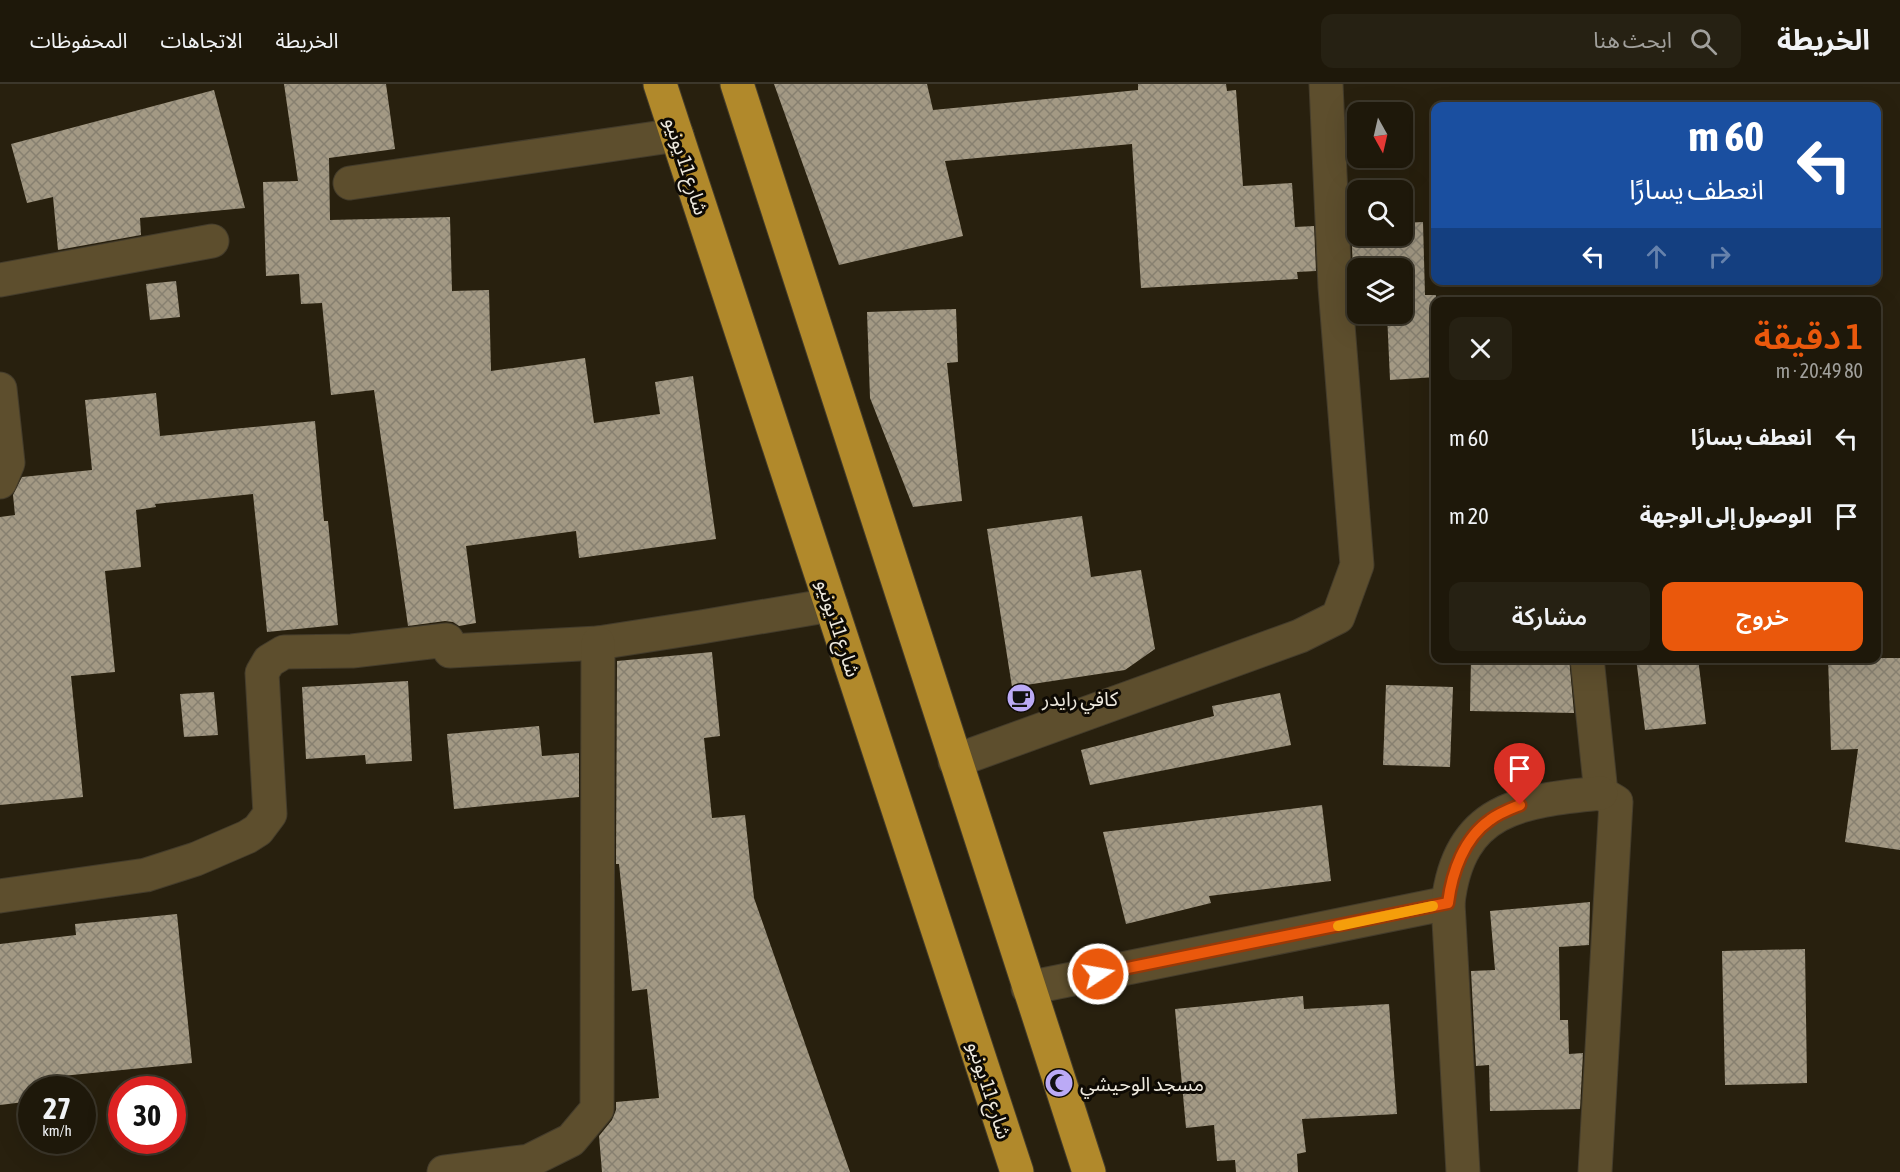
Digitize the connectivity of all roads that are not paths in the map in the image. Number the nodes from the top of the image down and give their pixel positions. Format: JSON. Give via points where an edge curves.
{"nodes":[{"id":1,"x":660,"y":84,"type":"edge"},
{"id":2,"x":737,"y":84,"type":"edge"},
{"id":3,"x":1326,"y":84,"type":"edge"},
{"id":4,"x":677,"y":135,"type":"junction"},
{"id":5,"x":350,"y":183,"type":"dead end"},
{"id":6,"x":212,"y":241,"type":"dead end"},
{"id":7,"x":0,"y":280,"type":"edge"},
{"id":8,"x":0,"y":389,"type":"edge"},
{"id":9,"x":0,"y":482,"type":"edge"},
{"id":10,"x":831,"y":604,"type":"junction"},
{"id":11,"x":598,"y":643,"type":"junction"},
{"id":12,"x":1588,"y":663,"type":"edge"},
{"id":13,"x":955,"y":761,"type":"junction"},
{"id":14,"x":1601,"y":793,"type":"junction"},
{"id":15,"x":0,"y":896,"type":"edge"},
{"id":16,"x":1448,"y":903,"type":"junction"},
{"id":17,"x":1028,"y":988,"type":"junction"},
{"id":18,"x":444,"y":1172,"type":"edge"},
{"id":19,"x":1017,"y":1172,"type":"edge"},
{"id":20,"x":1089,"y":1172,"type":"edge"},
{"id":21,"x":1463,"y":1172,"type":"edge"},
{"id":22,"x":1595,"y":1172,"type":"edge"}],
"edges":[{"from":1,"to":4,"type":"highway","name":"شارع 11 يونيو"},
{"from":2,"to":13,"type":"highway"},
{"from":3,"to":13,"type":"street","via":[[1335,287],[1358,565],[1338,617],[1300,636]]},
{"from":4,"to":5,"type":"street"},
{"from":4,"to":10,"type":"highway","name":"شارع 11 يونيو"},
{"from":6,"to":7,"type":"street"},
{"from":8,"to":9,"type":"street","via":[[8,462]]},
{"from":10,"to":11,"type":"street"},
{"from":10,"to":19,"type":"highway","name":"شارع 11 يونيو"},
{"from":11,"to":15,"type":"street","via":[[450,651],[447,640],[352,651],[284,652],[270,661],[262,673],[270,814],[258,830],[196,859],[146,875]]},
{"from":11,"to":18,"type":"street","via":[[597,1109],[571,1140],[529,1161]]},
{"from":12,"to":14,"type":"street"},
{"from":13,"to":17,"type":"highway"},
{"from":14,"to":16,"type":"street","via":[[1520,805],[1490,819],[1471,837],[1451,880]]},
{"from":14,"to":22,"type":"street","via":[[1616,802]]},
{"from":16,"to":17,"type":"street"},
{"from":16,"to":21,"type":"street"},
{"from":17,"to":20,"type":"highway"}]}
